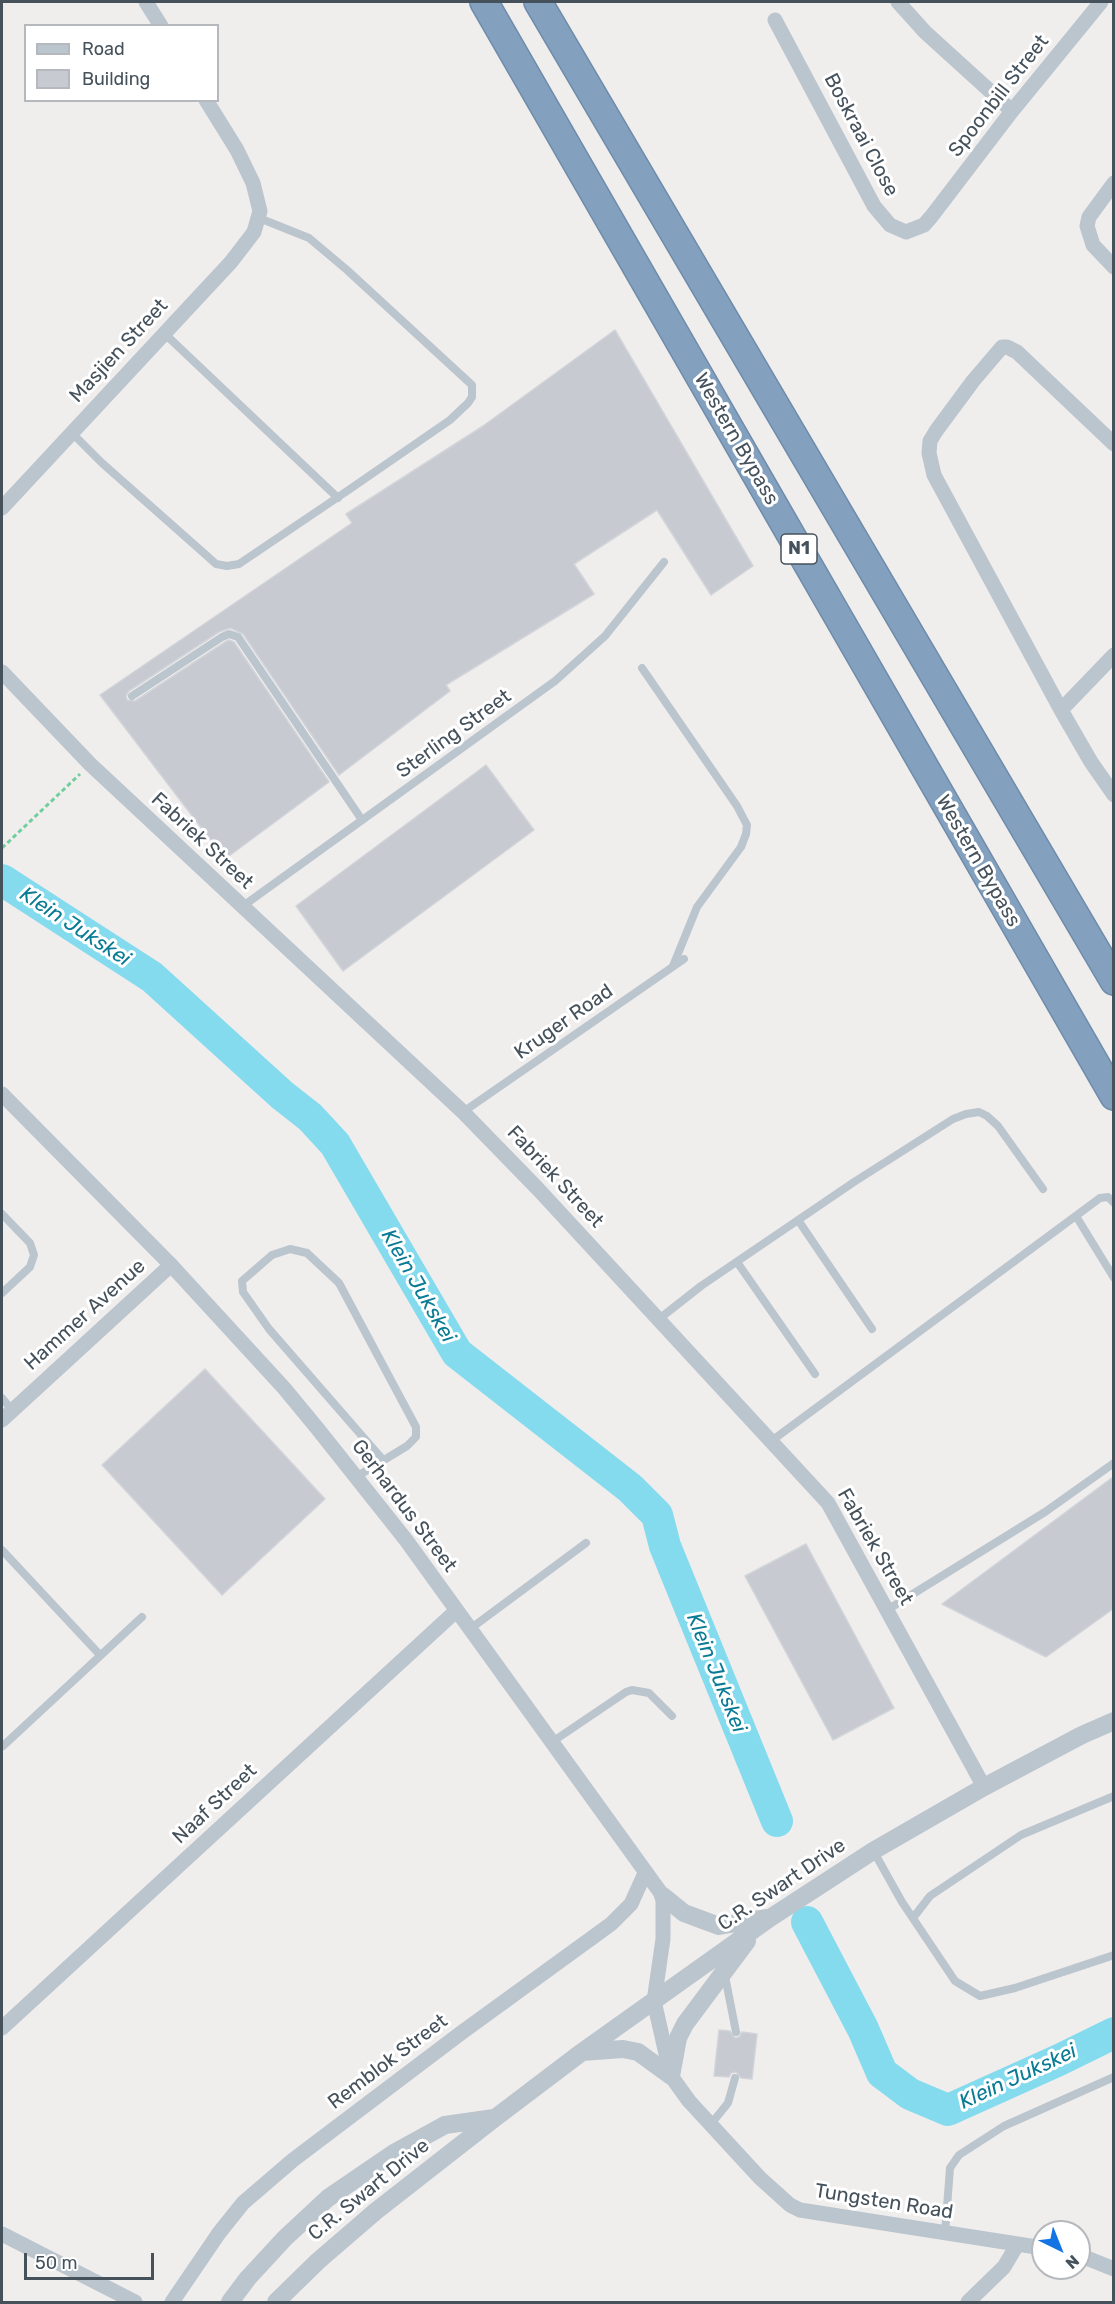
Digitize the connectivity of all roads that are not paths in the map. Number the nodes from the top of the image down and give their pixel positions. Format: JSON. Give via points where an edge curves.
{"nodes":[{"id":1,"x":146,"y":2,"type":"edge"},
{"id":2,"x":484,"y":2,"type":"edge"},
{"id":3,"x":538,"y":2,"type":"edge"},
{"id":4,"x":898,"y":2,"type":"edge"},
{"id":5,"x":1099,"y":2,"type":"edge"},
{"id":6,"x":775,"y":20,"type":"dead end"},
{"id":7,"x":160,"y":24,"type":"edge"},
{"id":8,"x":207,"y":102,"type":"edge"},
{"id":9,"x":1012,"y":111,"type":"junction"},
{"id":10,"x":1113,"y":183,"type":"edge"},
{"id":11,"x":932,"y":217,"type":"joint"},
{"id":12,"x":259,"y":218,"type":"junction"},
{"id":13,"x":1113,"y":267,"type":"edge"},
{"id":14,"x":165,"y":334,"type":"junction"},
{"id":15,"x":72,"y":433,"type":"junction"},
{"id":16,"x":1113,"y":444,"type":"edge"},
{"id":17,"x":338,"y":498,"type":"junction"},
{"id":18,"x":2,"y":508,"type":"edge"},
{"id":19,"x":664,"y":562,"type":"dead end"},
{"id":20,"x":1113,"y":655,"type":"edge"},
{"id":21,"x":642,"y":669,"type":"dead end"},
{"id":22,"x":2,"y":672,"type":"edge"},
{"id":23,"x":132,"y":696,"type":"dead end"},
{"id":24,"x":1061,"y":710,"type":"junction"},
{"id":25,"x":1113,"y":795,"type":"edge"},
{"id":26,"x":362,"y":820,"type":"junction"},
{"id":27,"x":242,"y":907,"type":"junction"},
{"id":28,"x":684,"y":959,"type":"dead end"},
{"id":29,"x":673,"y":966,"type":"junction"},
{"id":30,"x":1113,"y":981,"type":"edge"},
{"id":31,"x":2,"y":1094,"type":"edge"},
{"id":32,"x":1113,"y":1096,"type":"edge"},
{"id":33,"x":463,"y":1112,"type":"junction"},
{"id":34,"x":1043,"y":1189,"type":"dead end"},
{"id":35,"x":1113,"y":1203,"type":"edge"},
{"id":36,"x":2,"y":1214,"type":"edge"},
{"id":37,"x":1076,"y":1216,"type":"junction"},
{"id":38,"x":798,"y":1220,"type":"junction"},
{"id":39,"x":737,"y":1262,"type":"junction"},
{"id":40,"x":171,"y":1265,"type":"junction"},
{"id":41,"x":1113,"y":1278,"type":"edge"},
{"id":42,"x":2,"y":1293,"type":"edge"},
{"id":43,"x":659,"y":1319,"type":"junction"},
{"id":44,"x":872,"y":1329,"type":"dead end"},
{"id":45,"x":815,"y":1374,"type":"dead end"},
{"id":46,"x":2,"y":1398,"type":"edge"},
{"id":47,"x":7,"y":1415,"type":"edge"},
{"id":48,"x":770,"y":1442,"type":"junction"},
{"id":49,"x":383,"y":1460,"type":"junction"},
{"id":50,"x":1113,"y":1463,"type":"edge"},
{"id":51,"x":356,"y":1477,"type":"junction"},
{"id":52,"x":586,"y":1543,"type":"dead end"},
{"id":53,"x":2,"y":1550,"type":"edge"},
{"id":54,"x":887,"y":1610,"type":"junction"},
{"id":55,"x":456,"y":1611,"type":"junction"},
{"id":56,"x":142,"y":1617,"type":"dead end"},
{"id":57,"x":470,"y":1629,"type":"junction"},
{"id":58,"x":100,"y":1655,"type":"junction"},
{"id":59,"x":672,"y":1716,"type":"dead end"},
{"id":60,"x":1113,"y":1721,"type":"edge"},
{"id":61,"x":552,"y":1742,"type":"junction"},
{"id":62,"x":3,"y":1746,"type":"dead end"},
{"id":63,"x":984,"y":1787,"type":"junction"},
{"id":64,"x":1113,"y":1796,"type":"edge"},
{"id":65,"x":873,"y":1851,"type":"junction"},
{"id":66,"x":645,"y":1873,"type":"junction"},
{"id":67,"x":663,"y":1896,"type":"junction"},
{"id":68,"x":914,"y":1918,"type":"junction"},
{"id":69,"x":764,"y":1922,"type":"junction"},
{"id":70,"x":1113,"y":1955,"type":"edge"},
{"id":71,"x":724,"y":1971,"type":"junction"},
{"id":72,"x":654,"y":2001,"type":"junction"},
{"id":73,"x":2,"y":2028,"type":"edge"},
{"id":74,"x":736,"y":2032,"type":"dead end"},
{"id":75,"x":582,"y":2052,"type":"junction"},
{"id":76,"x":671,"y":2076,"type":"junction"},
{"id":77,"x":1113,"y":2077,"type":"edge"},
{"id":78,"x":735,"y":2078,"type":"dead end"},
{"id":79,"x":495,"y":2118,"type":"junction"},
{"id":80,"x":711,"y":2124,"type":"junction"},
{"id":81,"x":2,"y":2234,"type":"edge"},
{"id":82,"x":945,"y":2234,"type":"junction"},
{"id":83,"x":1017,"y":2245,"type":"junction"},
{"id":84,"x":1031,"y":2247,"type":"edge"},
{"id":85,"x":1091,"y":2260,"type":"edge"},
{"id":86,"x":1113,"y":2269,"type":"edge"},
{"id":87,"x":135,"y":2302,"type":"edge"},
{"id":88,"x":172,"y":2302,"type":"edge"},
{"id":89,"x":230,"y":2302,"type":"edge"},
{"id":90,"x":276,"y":2302,"type":"edge"},
{"id":91,"x":968,"y":2302,"type":"edge"}],
"edges":[{"from":1,"to":7,"type":"street"},
{"from":2,"to":32,"type":"highway","name":"Western Bypass","number":"N1"},
{"from":3,"to":30,"type":"highway"},
{"from":4,"to":9,"type":"street","via":[[925,32]]},
{"from":5,"to":9,"type":"street","name":"Spoonbill Street"},
{"from":6,"to":11,"type":"street","name":"Boskraai Close","via":[[883,218],[906,232]]},
{"from":8,"to":12,"type":"street","via":[[253,183]]},
{"from":9,"to":11,"type":"street","name":"Spoonbill Street"},
{"from":10,"to":13,"type":"street","via":[[1087,226],[1093,245]]},
{"from":12,"to":14,"type":"street","name":"Masjien Street","via":[[243,247]]},
{"from":12,"to":17,"type":"lane","via":[[309,238],[326,251],[472,386],[472,397],[450,420]]},
{"from":14,"to":15,"type":"street","name":"Masjien Street"},
{"from":14,"to":17,"type":"lane"},
{"from":15,"to":17,"type":"lane","via":[[216,564],[239,564]]},
{"from":15,"to":18,"type":"street","name":"Masjien Street"},
{"from":16,"to":24,"type":"street","via":[[1017,352],[1007,347],[995,354],[930,441],[934,475]]},
{"from":19,"to":26,"type":"lane","name":"Sterling Street","via":[[605,636],[555,681]]},
{"from":20,"to":24,"type":"street"},
{"from":21,"to":29,"type":"lane","via":[[747,825],[741,847],[697,907]]},
{"from":22,"to":27,"type":"street","name":"Fabriek Street","via":[[90,764]]},
{"from":23,"to":26,"type":"lane","via":[[222,637],[238,637]]},
{"from":24,"to":25,"type":"street"},
{"from":26,"to":27,"type":"lane","name":"Sterling Street"},
{"from":27,"to":33,"type":"street","name":"Fabriek Street"},
{"from":28,"to":29,"type":"lane","name":"Kruger Road"},
{"from":29,"to":33,"type":"lane","name":"Kruger Road"},
{"from":31,"to":40,"type":"street","name":"Gerhardus Street"},
{"from":33,"to":43,"type":"street","name":"Fabriek Street"},
{"from":34,"to":38,"type":"lane","via":[[1006,1136],[979,1112],[953,1119]]},
{"from":35,"to":37,"type":"lane","via":[[1108,1197],[1100,1198]]},
{"from":36,"to":42,"type":"lane","via":[[30,1243],[34,1255],[30,1267]]},
{"from":37,"to":41,"type":"lane"},
{"from":37,"to":48,"type":"lane"},
{"from":38,"to":39,"type":"lane"},
{"from":38,"to":44,"type":"lane"},
{"from":39,"to":43,"type":"lane"},
{"from":39,"to":45,"type":"lane"},
{"from":40,"to":47,"type":"street","name":"Hammer Avenue"},
{"from":40,"to":51,"type":"street","name":"Gerhardus Street","via":[[284,1388]]},
{"from":43,"to":48,"type":"street","name":"Fabriek Street"},
{"from":46,"to":47,"type":"lane"},
{"from":48,"to":54,"type":"street","name":"Fabriek Street","via":[[828,1503]]},
{"from":49,"to":49,"type":"lane","via":[[407,1446],[417,1431],[364,1326],[339,1283],[314,1258],[290,1250],[272,1255],[242,1281],[243,1292],[269,1329]]},
{"from":49,"to":51,"type":"lane"},
{"from":50,"to":54,"type":"lane","via":[[1045,1512]]},
{"from":51,"to":55,"type":"street","name":"Gerhardus Street"},
{"from":52,"to":57,"type":"lane"},
{"from":53,"to":58,"type":"lane"},
{"from":54,"to":63,"type":"street","name":"Fabriek Street"},
{"from":55,"to":57,"type":"street","name":"Gerhardus Street"},
{"from":55,"to":73,"type":"street","name":"Naaf Street"},
{"from":56,"to":58,"type":"lane"},
{"from":57,"to":61,"type":"street","name":"Gerhardus Street"},
{"from":58,"to":62,"type":"lane"},
{"from":59,"to":61,"type":"lane","via":[[649,1693],[633,1690]]},
{"from":60,"to":63,"type":"street","name":"C.R. Swart Drive"},
{"from":61,"to":66,"type":"street","name":"Gerhardus Street"},
{"from":63,"to":65,"type":"street","name":"C.R. Swart Drive"},
{"from":64,"to":68,"type":"lane","via":[[1021,1834],[930,1896]]},
{"from":65,"to":68,"type":"lane"},
{"from":65,"to":69,"type":"street","name":"C.R. Swart Drive"},
{"from":66,"to":67,"type":"street","name":"Gerhardus Street"},
{"from":66,"to":88,"type":"street","name":"Remblok Street","via":[[631,1904],[611,1924],[293,2160],[243,2203]]},
{"from":67,"to":69,"type":"street","via":[[684,1913],[719,1926]]},
{"from":67,"to":72,"type":"street","via":[[663,1940]]},
{"from":68,"to":70,"type":"lane","via":[[955,1981],[981,1996]]},
{"from":69,"to":71,"type":"street"},
{"from":69,"to":72,"type":"street","name":"C.R. Swart Drive"},
{"from":71,"to":74,"type":"lane"},
{"from":71,"to":76,"type":"street","via":[[681,2031]]},
{"from":72,"to":75,"type":"street","name":"C.R. Swart Drive"},
{"from":72,"to":76,"type":"street","name":"Tungsten Road"},
{"from":75,"to":76,"type":"street","via":[[638,2052]]},
{"from":75,"to":79,"type":"street","name":"C.R. Swart Drive"},
{"from":76,"to":80,"type":"street","name":"Tungsten Road"},
{"from":77,"to":82,"type":"lane","via":[[1004,2126],[959,2156],[950,2168]]},
{"from":78,"to":80,"type":"lane","via":[[728,2103]]},
{"from":79,"to":89,"type":"street","name":"C.R. Swart Drive","via":[[446,2125],[394,2153],[328,2198],[285,2238]]},
{"from":79,"to":90,"type":"street","name":"C.R. Swart Drive","via":[[343,2239]]},
{"from":80,"to":82,"type":"street","name":"Tungsten Road","via":[[777,2194],[800,2210]]},
{"from":81,"to":87,"type":"street"},
{"from":82,"to":83,"type":"street","name":"Tungsten Road"},
{"from":83,"to":84,"type":"street","name":"Tungsten Road"},
{"from":83,"to":91,"type":"street","via":[[1004,2267]]},
{"from":85,"to":86,"type":"street"}]}
